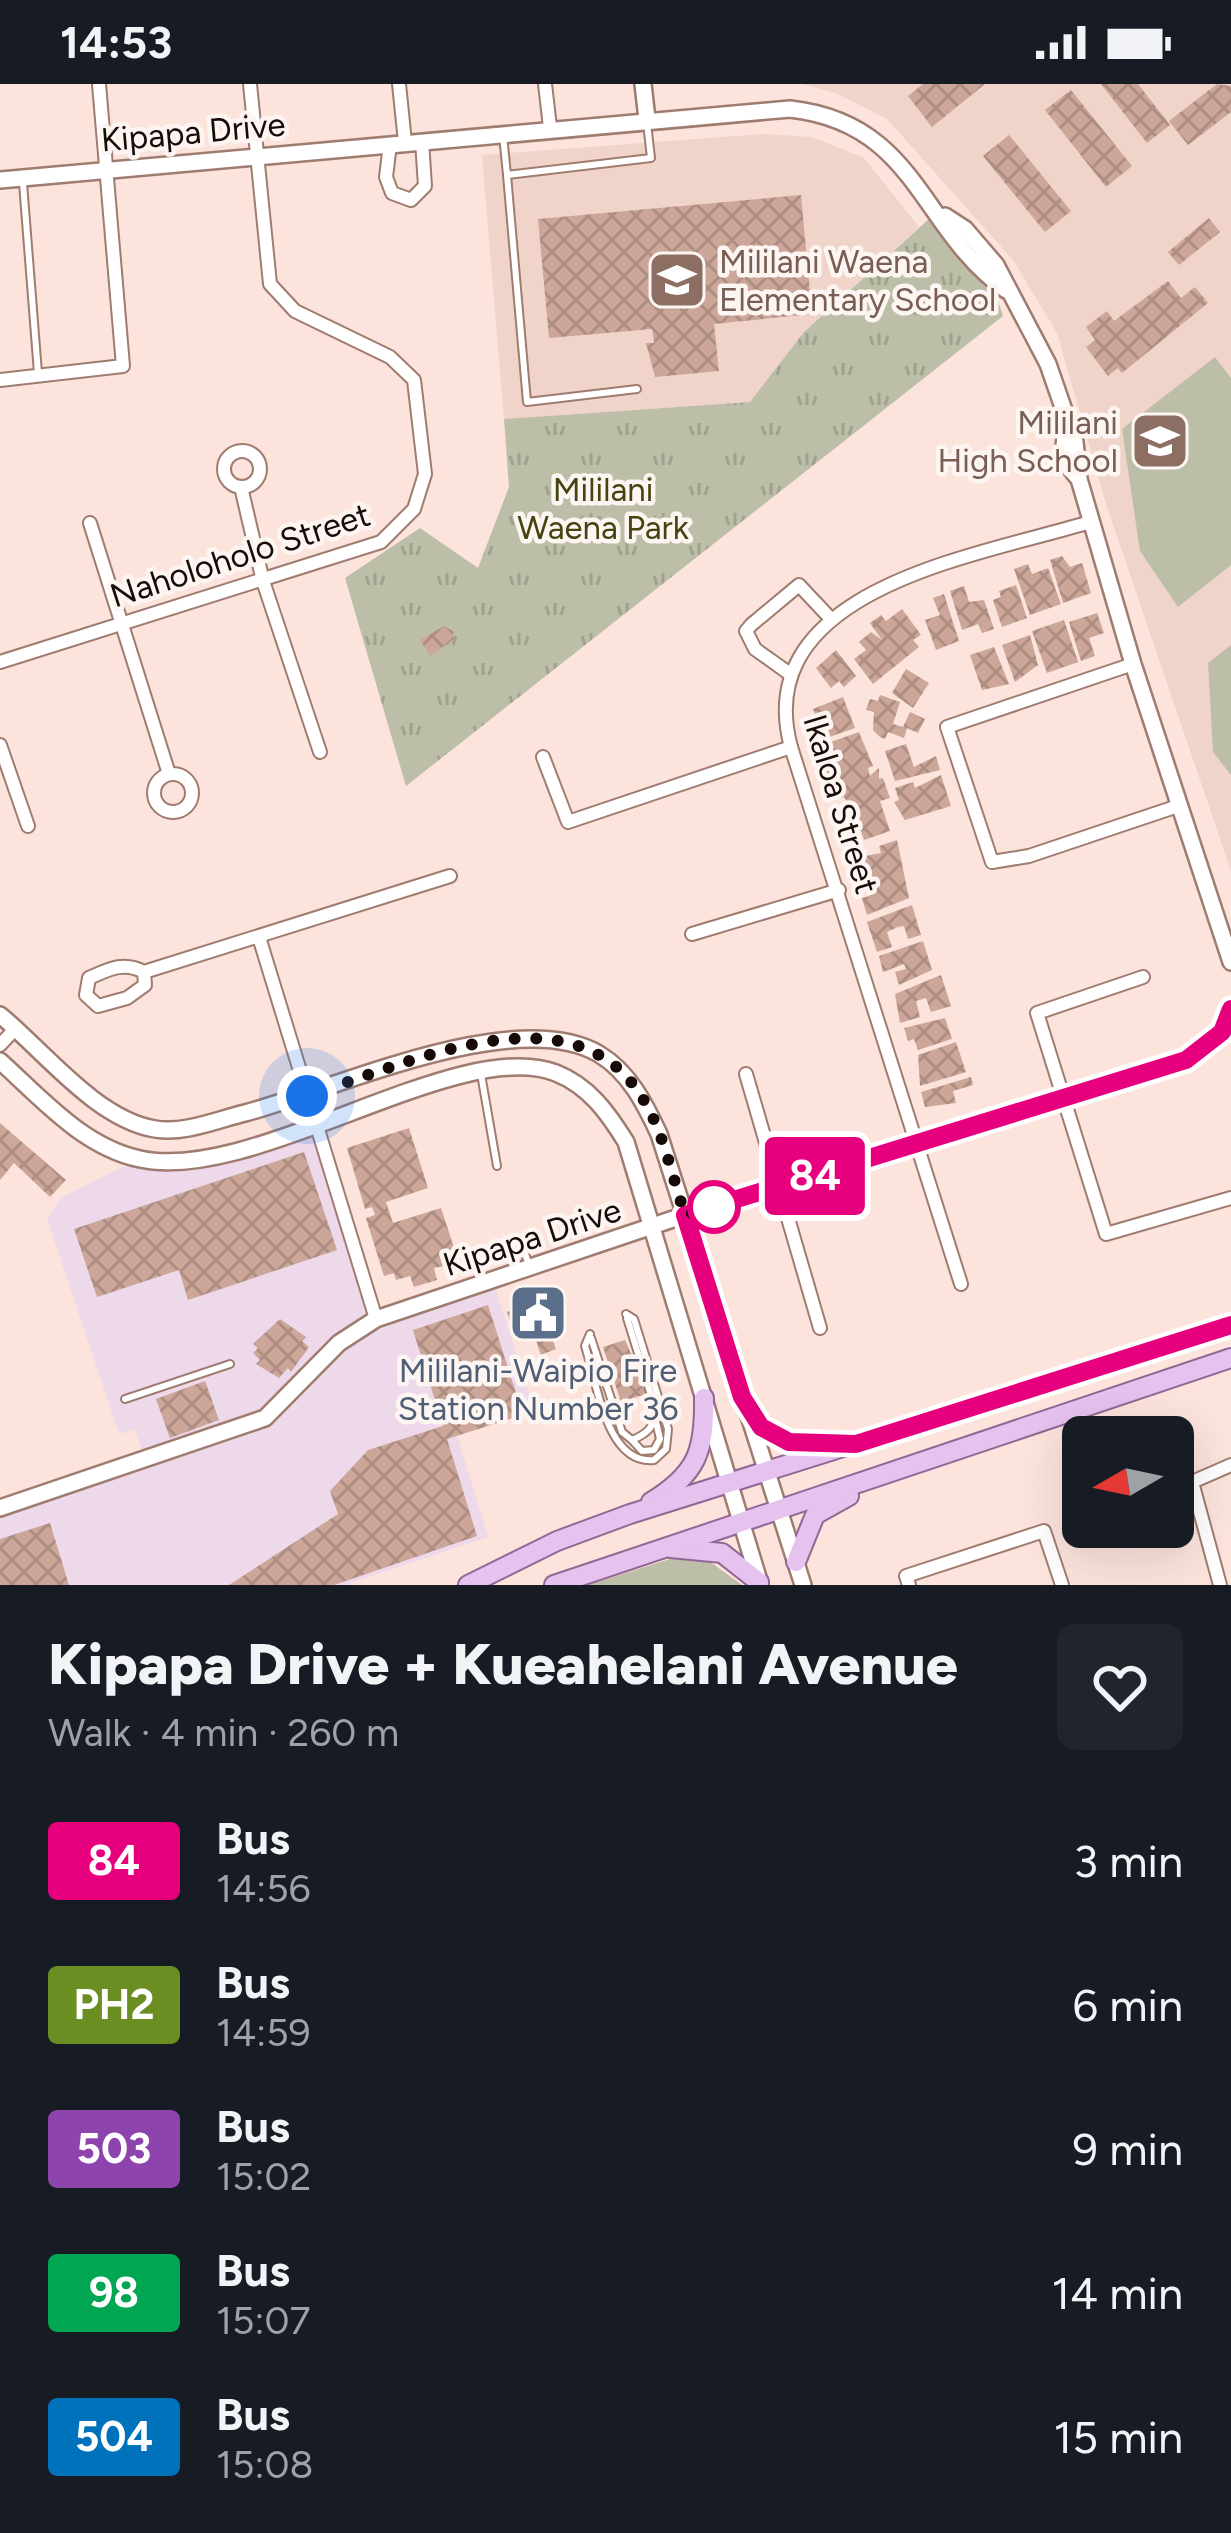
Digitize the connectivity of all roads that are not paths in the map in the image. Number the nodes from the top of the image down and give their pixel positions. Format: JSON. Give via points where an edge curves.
{"nodes":[{"id":1,"x":99,"y":84,"type":"edge"},
{"id":2,"x":250,"y":84,"type":"edge"},
{"id":3,"x":399,"y":84,"type":"edge"},
{"id":4,"x":545,"y":84,"type":"edge"},
{"id":5,"x":644,"y":84,"type":"edge"},
{"id":6,"x":647,"y":119,"type":"junction"},
{"id":7,"x":550,"y":128,"type":"junction"},
{"id":8,"x":502,"y":132,"type":"junction"},
{"id":9,"x":406,"y":142,"type":"junction"},
{"id":10,"x":256,"y":157,"type":"junction"},
{"id":11,"x":106,"y":169,"type":"junction"},
{"id":12,"x":507,"y":175,"type":"junction"},
{"id":13,"x":22,"y":177,"type":"junction"},
{"id":14,"x":0,"y":180,"type":"edge"},
{"id":15,"x":39,"y":376,"type":"junction"},
{"id":16,"x":0,"y":380,"type":"edge"},
{"id":17,"x":637,"y":389,"type":"dead end"},
{"id":18,"x":241,"y":487,"type":"dead end"},
{"id":19,"x":1090,"y":522,"type":"junction"},
{"id":20,"x":90,"y":524,"type":"dead end"},
{"id":21,"x":263,"y":581,"type":"junction"},
{"id":22,"x":831,"y":619,"type":"junction"},
{"id":23,"x":120,"y":621,"type":"junction"},
{"id":24,"x":0,"y":662,"type":"edge"},
{"id":25,"x":1133,"y":664,"type":"junction"},
{"id":26,"x":790,"y":674,"type":"junction"},
{"id":27,"x":0,"y":745,"type":"edge"},
{"id":28,"x":791,"y":747,"type":"junction"},
{"id":29,"x":320,"y":752,"type":"dead end"},
{"id":30,"x":543,"y":757,"type":"dead end"},
{"id":31,"x":169,"y":774,"type":"dead end"},
{"id":32,"x":1178,"y":806,"type":"junction"},
{"id":33,"x":28,"y":826,"type":"dead end"},
{"id":34,"x":450,"y":876,"type":"dead end"},
{"id":35,"x":838,"y":890,"type":"junction"},
{"id":36,"x":692,"y":934,"type":"dead end"},
{"id":37,"x":259,"y":937,"type":"junction"},
{"id":38,"x":1231,"y":962,"type":"edge"},
{"id":39,"x":144,"y":973,"type":"junction"},
{"id":40,"x":1143,"y":977,"type":"dead end"},
{"id":41,"x":1231,"y":1009,"type":"edge"},
{"id":42,"x":0,"y":1016,"type":"edge"},
{"id":43,"x":16,"y":1028,"type":"junction"},
{"id":44,"x":0,"y":1045,"type":"edge"},
{"id":45,"x":0,"y":1060,"type":"edge"},
{"id":46,"x":480,"y":1071,"type":"junction"},
{"id":47,"x":746,"y":1074,"type":"dead end"},
{"id":48,"x":307,"y":1096,"type":"junction"},
{"id":49,"x":1064,"y":1099,"type":"junction"},
{"id":50,"x":320,"y":1124,"type":"junction"},
{"id":51,"x":919,"y":1144,"type":"junction"},
{"id":52,"x":497,"y":1166,"type":"dead end"},
{"id":53,"x":777,"y":1187,"type":"junction"},
{"id":54,"x":1231,"y":1198,"type":"edge"},
{"id":55,"x":685,"y":1215,"type":"junction"},
{"id":56,"x":655,"y":1228,"type":"junction"},
{"id":57,"x":520,"y":1240,"type":"dead end"},
{"id":58,"x":530,"y":1268,"type":"junction"},
{"id":59,"x":961,"y":1284,"type":"dead end"},
{"id":60,"x":376,"y":1319,"type":"junction"},
{"id":61,"x":1231,"y":1325,"type":"edge"},
{"id":62,"x":820,"y":1328,"type":"dead end"},
{"id":63,"x":1231,"y":1358,"type":"edge"},
{"id":64,"x":230,"y":1364,"type":"dead end"},
{"id":65,"x":742,"y":1397,"type":"junction"},
{"id":66,"x":704,"y":1398,"type":"junction"},
{"id":67,"x":124,"y":1400,"type":"dead end"},
{"id":68,"x":655,"y":1418,"type":"junction"},
{"id":69,"x":632,"y":1441,"type":"junction"},
{"id":70,"x":856,"y":1444,"type":"junction"},
{"id":71,"x":952,"y":1451,"type":"junction"},
{"id":72,"x":1231,"y":1465,"type":"edge"},
{"id":73,"x":765,"y":1474,"type":"junction"},
{"id":74,"x":728,"y":1484,"type":"junction"},
{"id":75,"x":0,"y":1508,"type":"edge"},
{"id":76,"x":777,"y":1509,"type":"junction"},
{"id":77,"x":630,"y":1514,"type":"junction"},
{"id":78,"x":740,"y":1520,"type":"junction"},
{"id":79,"x":660,"y":1548,"type":"junction"},
{"id":80,"x":796,"y":1562,"type":"junction"},
{"id":81,"x":760,"y":1584,"type":"edge"},
{"id":82,"x":468,"y":1585,"type":"edge"},
{"id":83,"x":554,"y":1585,"type":"edge"},
{"id":84,"x":803,"y":1585,"type":"edge"},
{"id":85,"x":909,"y":1585,"type":"edge"},
{"id":86,"x":1062,"y":1585,"type":"edge"},
{"id":87,"x":1220,"y":1585,"type":"edge"}],
"edges":[{"from":1,"to":11,"type":"street"},
{"from":2,"to":10,"type":"street"},
{"from":3,"to":9,"type":"street"},
{"from":4,"to":7,"type":"street"},
{"from":5,"to":6,"type":"street"},
{"from":6,"to":7,"type":"street","name":"Kipapa Drive"},
{"from":6,"to":12,"type":"lane","via":[[651,158]]},
{"from":6,"to":19,"type":"street","name":"Kipapa Drive","via":[[790,109],[822,113],[874,140],[1027,317],[1075,442]]},
{"from":7,"to":8,"type":"street","name":"Kipapa Drive"},
{"from":8,"to":9,"type":"street","name":"Kipapa Drive"},
{"from":8,"to":12,"type":"lane"},
{"from":9,"to":10,"type":"street","name":"Kipapa Drive"},
{"from":10,"to":11,"type":"street","name":"Kipapa Drive"},
{"from":10,"to":21,"type":"street","name":"Naholoholo Street","via":[[270,284],[295,311],[404,367],[418,398],[424,474],[414,509],[381,542]]},
{"from":11,"to":13,"type":"street","name":"Kipapa Drive"},
{"from":11,"to":15,"type":"street","via":[[123,366]]},
{"from":12,"to":17,"type":"lane","via":[[527,402]]},
{"from":13,"to":14,"type":"street","name":"Kipapa Drive"},
{"from":13,"to":15,"type":"lane"},
{"from":15,"to":16,"type":"street"},
{"from":18,"to":21,"type":"street"},
{"from":19,"to":22,"type":"street","name":"Ikaloa Street","via":[[877,590]]},
{"from":19,"to":25,"type":"street","name":"Kipapa Drive"},
{"from":20,"to":23,"type":"street"},
{"from":21,"to":23,"type":"street","name":"Naholoholo Street"},
{"from":21,"to":29,"type":"street"},
{"from":22,"to":26,"type":"street","name":"Ikaloa Street"},
{"from":22,"to":26,"type":"street","via":[[799,585],[751,625],[746,632],[755,649]]},
{"from":23,"to":24,"type":"street","name":"Naholoholo Street"},
{"from":23,"to":31,"type":"street"},
{"from":25,"to":32,"type":"street","name":"Kipapa Drive"},
{"from":25,"to":32,"type":"street","via":[[947,727],[992,862]]},
{"from":26,"to":28,"type":"street","name":"Ikaloa Street","via":[[783,705]]},
{"from":27,"to":33,"type":"street"},
{"from":28,"to":30,"type":"street","via":[[568,822]]},
{"from":28,"to":35,"type":"street","name":"Ikaloa Street"},
{"from":32,"to":38,"type":"street","name":"Kipapa Drive"},
{"from":34,"to":37,"type":"street"},
{"from":35,"to":36,"type":"street"},
{"from":35,"to":51,"type":"street","name":"Ikaloa Street"},
{"from":37,"to":39,"type":"street"},
{"from":37,"to":48,"type":"street"},
{"from":39,"to":39,"type":"street","via":[[109,969],[89,978],[86,995],[98,1006],[128,998],[145,985]]},
{"from":40,"to":49,"type":"street","via":[[1037,1013]]},
{"from":41,"to":49,"type":"street","name":"Kipapa Drive","via":[[1222,1032],[1186,1060]]},
{"from":42,"to":43,"type":"street"},
{"from":43,"to":44,"type":"street"},
{"from":43,"to":48,"type":"street","via":[[110,1108],[156,1129]]},
{"from":45,"to":50,"type":"street","via":[[75,1128],[139,1159],[175,1162]]},
{"from":46,"to":50,"type":"street"},
{"from":46,"to":52,"type":"lane"},
{"from":46,"to":56,"type":"street","via":[[554,1072],[590,1093],[626,1142]]},
{"from":47,"to":53,"type":"street"},
{"from":48,"to":50,"type":"street"},
{"from":48,"to":55,"type":"street","via":[[507,1036],[573,1045],[600,1054],[639,1092]]},
{"from":49,"to":51,"type":"street","name":"Kipapa Drive"},
{"from":49,"to":54,"type":"street","via":[[1106,1234]]},
{"from":50,"to":60,"type":"street"},
{"from":51,"to":53,"type":"street","name":"Kipapa Drive"},
{"from":51,"to":59,"type":"street","name":"Ikaloa Street"},
{"from":53,"to":55,"type":"street","name":"Kipapa Drive"},
{"from":53,"to":62,"type":"street"},
{"from":55,"to":56,"type":"street","name":"Kipapa Drive"},
{"from":55,"to":65,"type":"street"},
{"from":56,"to":58,"type":"street","name":"Kipapa Drive"},
{"from":56,"to":66,"type":"street"},
{"from":57,"to":58,"type":"lane"},
{"from":58,"to":60,"type":"street","name":"Kipapa Drive"},
{"from":60,"to":75,"type":"street","name":"Kipapa Drive","via":[[339,1342],[266,1418]]},
{"from":61,"to":70,"type":"main road"},
{"from":63,"to":71,"type":"main road"},
{"from":64,"to":67,"type":"lane"},
{"from":65,"to":70,"type":"main road","via":[[774,1437]]},
{"from":65,"to":73,"type":"street"},
{"from":66,"to":74,"type":"street"},
{"from":66,"to":77,"type":"main road","via":[[699,1461]]},
{"from":68,"to":69,"type":"lane"},
{"from":68,"to":69,"type":"lane","via":[[654,1450]]},
{"from":68,"to":69,"type":"lane","via":[[626,1314],[668,1429],[661,1456],[637,1460],[620,1450],[586,1346],[590,1334],[622,1432]]},
{"from":70,"to":73,"type":"main road"},
{"from":71,"to":76,"type":"main road"},
{"from":71,"to":80,"type":"main road","via":[[832,1502],[806,1529]]},
{"from":72,"to":87,"type":"street","via":[[1192,1482]]},
{"from":73,"to":74,"type":"main road"},
{"from":73,"to":76,"type":"street"},
{"from":74,"to":77,"type":"main road"},
{"from":74,"to":78,"type":"street"},
{"from":76,"to":78,"type":"main road"},
{"from":76,"to":80,"type":"street"},
{"from":77,"to":82,"type":"main road"},
{"from":78,"to":79,"type":"main road"},
{"from":78,"to":81,"type":"street"},
{"from":79,"to":81,"type":"main road","via":[[722,1553]]},
{"from":79,"to":83,"type":"main road"},
{"from":80,"to":84,"type":"street"},
{"from":85,"to":86,"type":"street","via":[[906,1576],[1044,1531]]}]}
